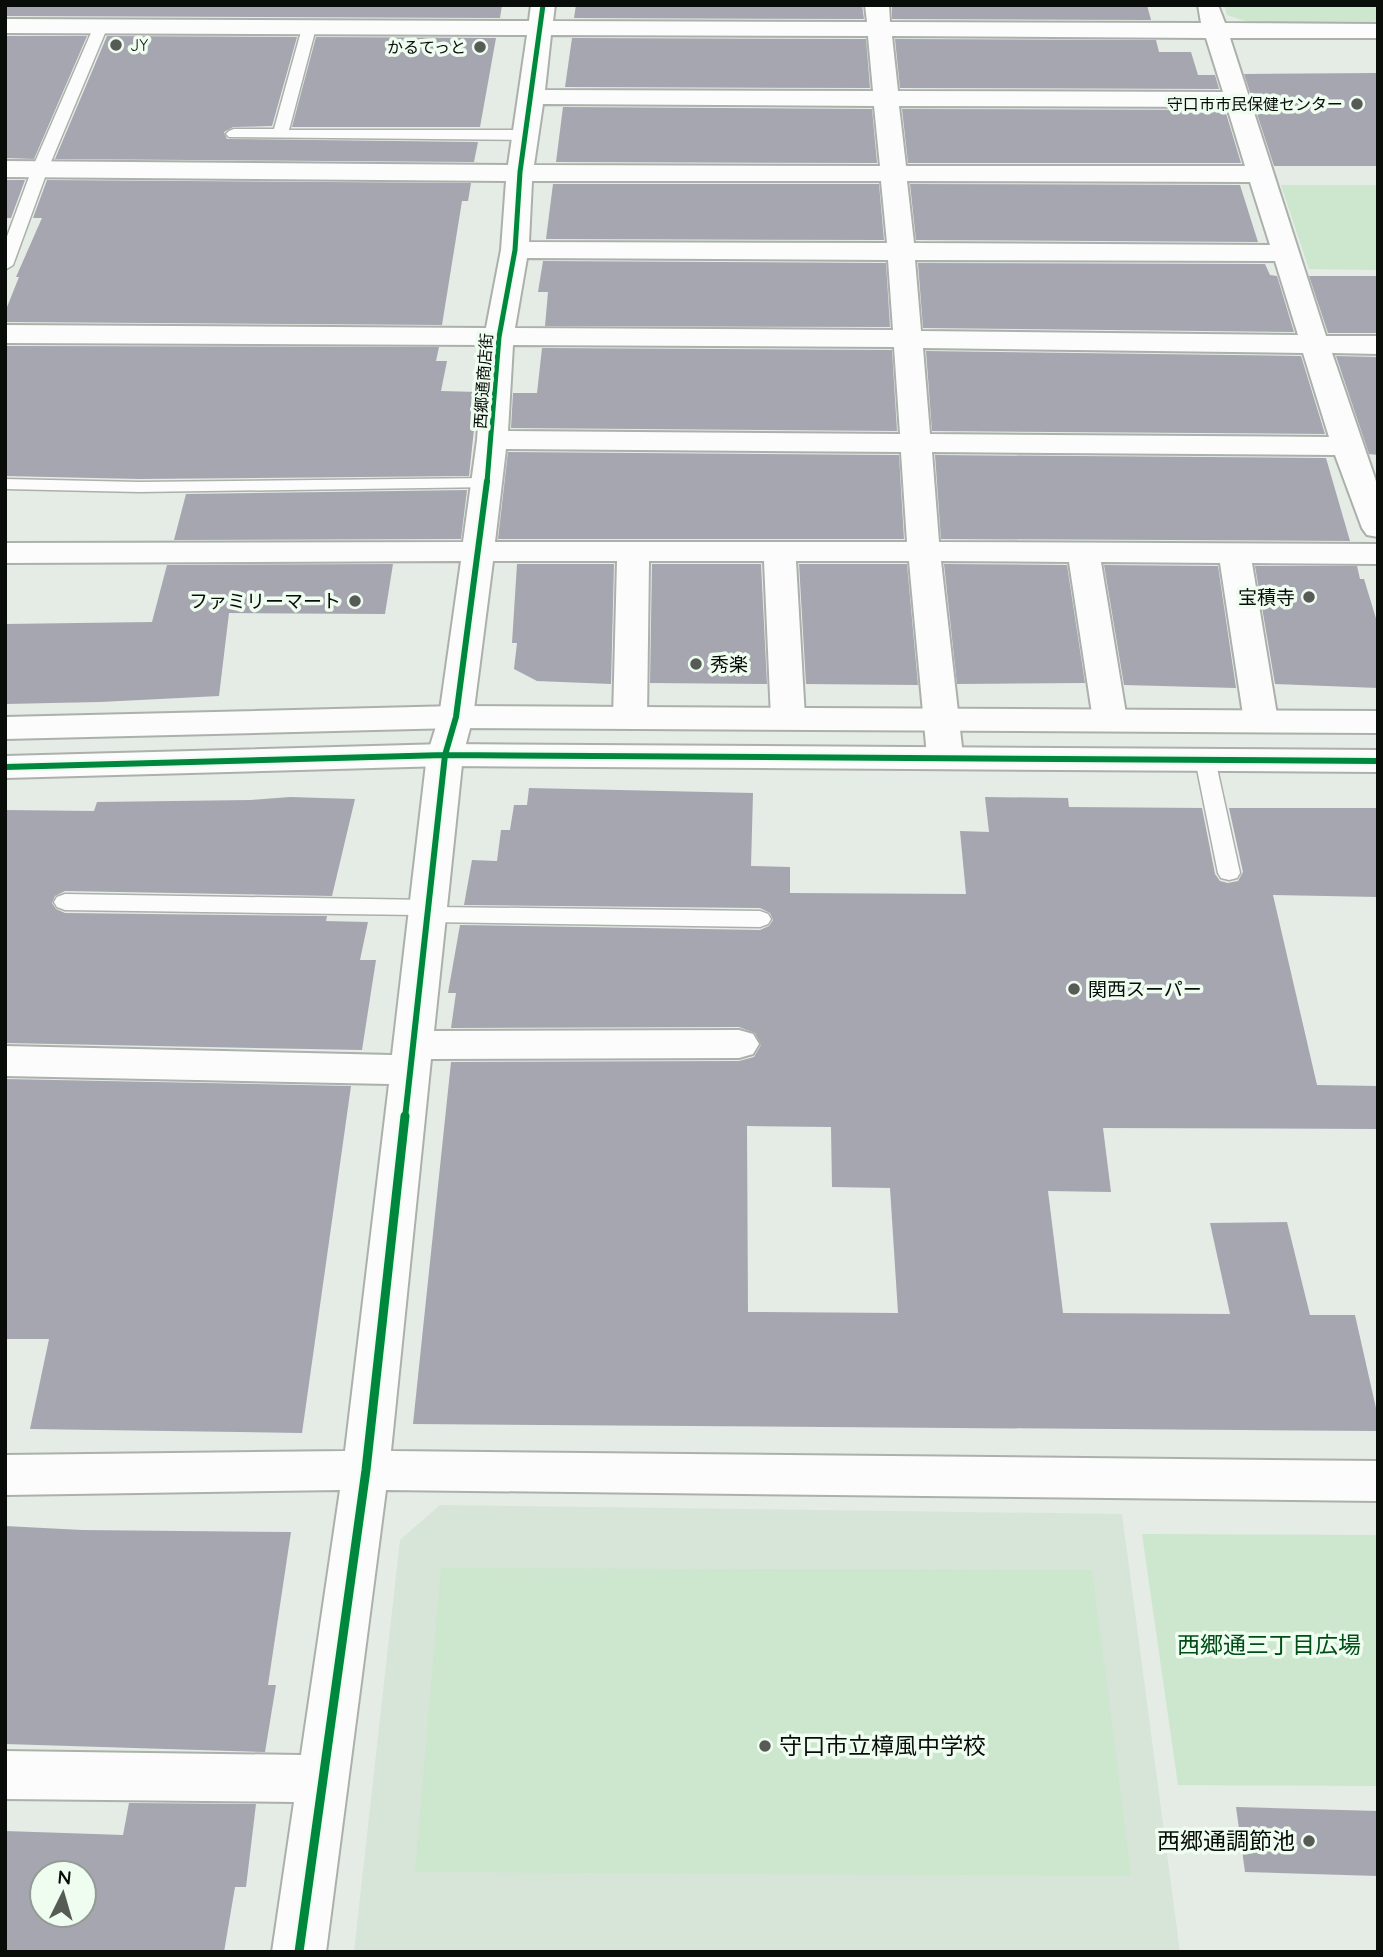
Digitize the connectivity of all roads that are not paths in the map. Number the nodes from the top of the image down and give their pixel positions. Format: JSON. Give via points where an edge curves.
{"nodes":[{"id":1,"x":543,"y":16,"type":"edge"},
{"id":2,"x":878,"y":17,"type":"edge"},
{"id":3,"x":1211,"y":18,"type":"edge"},
{"id":4,"x":5,"y":26,"type":"edge"},
{"id":5,"x":101,"y":26,"type":"junction"},
{"id":6,"x":309,"y":28,"type":"junction"},
{"id":7,"x":1378,"y":31,"type":"edge"},
{"id":8,"x":531,"y":97,"type":"junction"},
{"id":9,"x":886,"y":98,"type":"junction"},
{"id":10,"x":1236,"y":100,"type":"junction"},
{"id":11,"x":234,"y":134,"type":"dead end"},
{"id":12,"x":280,"y":134,"type":"junction"},
{"id":13,"x":527,"y":135,"type":"junction"},
{"id":14,"x":5,"y":169,"type":"edge"},
{"id":15,"x":40,"y":169,"type":"junction"},
{"id":16,"x":520,"y":172,"type":"junction"},
{"id":17,"x":893,"y":172,"type":"junction"},
{"id":18,"x":1259,"y":174,"type":"junction"},
{"id":19,"x":515,"y":250,"type":"junction"},
{"id":20,"x":901,"y":251,"type":"junction"},
{"id":21,"x":1286,"y":253,"type":"junction"},
{"id":22,"x":5,"y":265,"type":"edge"},
{"id":23,"x":5,"y":334,"type":"edge"},
{"id":24,"x":499,"y":337,"type":"junction"},
{"id":25,"x":908,"y":339,"type":"junction"},
{"id":26,"x":1316,"y":345,"type":"junction"},
{"id":27,"x":1378,"y":345,"type":"edge"},
{"id":28,"x":492,"y":440,"type":"junction"},
{"id":29,"x":917,"y":442,"type":"junction"},
{"id":30,"x":1360,"y":464,"type":"edge"},
{"id":31,"x":487,"y":483,"type":"junction"},
{"id":32,"x":5,"y":484,"type":"edge"},
{"id":33,"x":1378,"y":528,"type":"edge"},
{"id":34,"x":478,"y":551,"type":"junction"},
{"id":35,"x":779,"y":551,"type":"junction"},
{"id":36,"x":633,"y":552,"type":"junction"},
{"id":37,"x":924,"y":552,"type":"junction"},
{"id":38,"x":5,"y":553,"type":"edge"},
{"id":39,"x":1084,"y":553,"type":"junction"},
{"id":40,"x":1235,"y":554,"type":"junction"},
{"id":41,"x":1378,"y":554,"type":"edge"},
{"id":42,"x":629,"y":718,"type":"junction"},
{"id":43,"x":788,"y":718,"type":"junction"},
{"id":44,"x":940,"y":718,"type":"junction"},
{"id":45,"x":1110,"y":720,"type":"junction"},
{"id":46,"x":1261,"y":721,"type":"junction"},
{"id":47,"x":1378,"y":722,"type":"edge"},
{"id":48,"x":5,"y":728,"type":"edge"},
{"id":49,"x":451,"y":736,"type":"junction"},
{"id":50,"x":945,"y":756,"type":"junction"},
{"id":51,"x":1205,"y":759,"type":"junction"},
{"id":52,"x":1378,"y":761,"type":"edge"},
{"id":53,"x":5,"y":767,"type":"edge"},
{"id":54,"x":1229,"y":873,"type":"dead end"},
{"id":55,"x":65,"y":902,"type":"dead end"},
{"id":56,"x":428,"y":911,"type":"junction"},
{"id":57,"x":760,"y":919,"type":"dead end"},
{"id":58,"x":740,"y":1044,"type":"dead end"},
{"id":59,"x":411,"y":1057,"type":"junction"},
{"id":60,"x":5,"y":1061,"type":"edge"},
{"id":61,"x":366,"y":1470,"type":"junction"},
{"id":62,"x":5,"y":1475,"type":"edge"},
{"id":63,"x":1378,"y":1481,"type":"edge"},
{"id":64,"x":5,"y":1775,"type":"edge"},
{"id":65,"x":322,"y":1779,"type":"junction"},
{"id":66,"x":299,"y":1952,"type":"edge"}],
"edges":[{"from":1,"to":2,"type":"street"},
{"from":1,"to":6,"type":"street"},
{"from":1,"to":8,"type":"street","name":"西郷通商店街"},
{"from":2,"to":3,"type":"street"},
{"from":2,"to":9,"type":"street"},
{"from":3,"to":7,"type":"street"},
{"from":3,"to":10,"type":"street"},
{"from":4,"to":5,"type":"street"},
{"from":5,"to":6,"type":"street"},
{"from":5,"to":15,"type":"lane"},
{"from":6,"to":12,"type":"lane"},
{"from":8,"to":9,"type":"street"},
{"from":8,"to":13,"type":"street","name":"西郷通商店街"},
{"from":9,"to":10,"type":"street"},
{"from":9,"to":17,"type":"street"},
{"from":10,"to":18,"type":"street"},
{"from":11,"to":12,"type":"lane"},
{"from":12,"to":13,"type":"lane"},
{"from":13,"to":16,"type":"street","name":"西郷通商店街"},
{"from":14,"to":15,"type":"street"},
{"from":15,"to":16,"type":"street"},
{"from":15,"to":22,"type":"lane"},
{"from":16,"to":17,"type":"street"},
{"from":16,"to":19,"type":"street","name":"西郷通商店街"},
{"from":17,"to":18,"type":"street"},
{"from":17,"to":20,"type":"street"},
{"from":18,"to":21,"type":"street"},
{"from":19,"to":20,"type":"street"},
{"from":19,"to":24,"type":"street","name":"西郷通商店街"},
{"from":20,"to":21,"type":"street"},
{"from":20,"to":25,"type":"street"},
{"from":21,"to":26,"type":"street"},
{"from":23,"to":24,"type":"street"},
{"from":24,"to":25,"type":"street"},
{"from":24,"to":28,"type":"street","name":"西郷通商店街"},
{"from":25,"to":26,"type":"street"},
{"from":25,"to":29,"type":"street"},
{"from":26,"to":27,"type":"street"},
{"from":26,"to":30,"type":"street"},
{"from":28,"to":29,"type":"street"},
{"from":28,"to":31,"type":"street","name":"西郷通商店街"},
{"from":29,"to":30,"type":"street"},
{"from":29,"to":37,"type":"street"},
{"from":30,"to":33,"type":"street"},
{"from":31,"to":32,"type":"lane"},
{"from":31,"to":34,"type":"street","name":"西郷通商店街"},
{"from":34,"to":36,"type":"street"},
{"from":34,"to":38,"type":"street"},
{"from":34,"to":49,"type":"street","name":"西郷通商店街"},
{"from":35,"to":36,"type":"street"},
{"from":35,"to":37,"type":"street"},
{"from":35,"to":43,"type":"street"},
{"from":36,"to":42,"type":"street"},
{"from":37,"to":39,"type":"street"},
{"from":37,"to":44,"type":"street"},
{"from":39,"to":40,"type":"street"},
{"from":39,"to":45,"type":"street"},
{"from":40,"to":41,"type":"street"},
{"from":40,"to":46,"type":"street"},
{"from":42,"to":43,"type":"street"},
{"from":42,"to":49,"type":"street"},
{"from":43,"to":44,"type":"street"},
{"from":44,"to":45,"type":"street"},
{"from":44,"to":50,"type":"street"},
{"from":45,"to":46,"type":"street"},
{"from":46,"to":47,"type":"street"},
{"from":48,"to":49,"type":"street"},
{"from":49,"to":50,"type":"street"},
{"from":49,"to":53,"type":"street"},
{"from":49,"to":56,"type":"street","name":"西郷通商店街"},
{"from":50,"to":51,"type":"street"},
{"from":51,"to":52,"type":"street"},
{"from":51,"to":54,"type":"lane"},
{"from":55,"to":56,"type":"lane"},
{"from":56,"to":57,"type":"lane"},
{"from":56,"to":59,"type":"street","name":"西郷通商店街"},
{"from":58,"to":59,"type":"street"},
{"from":59,"to":60,"type":"street"},
{"from":59,"to":61,"type":"street","name":"西郷通商店街"},
{"from":61,"to":62,"type":"street"},
{"from":61,"to":63,"type":"street"},
{"from":61,"to":65,"type":"street","name":"西郷通商店街"},
{"from":64,"to":65,"type":"street"},
{"from":65,"to":66,"type":"street","name":"西郷通商店街"}]}
